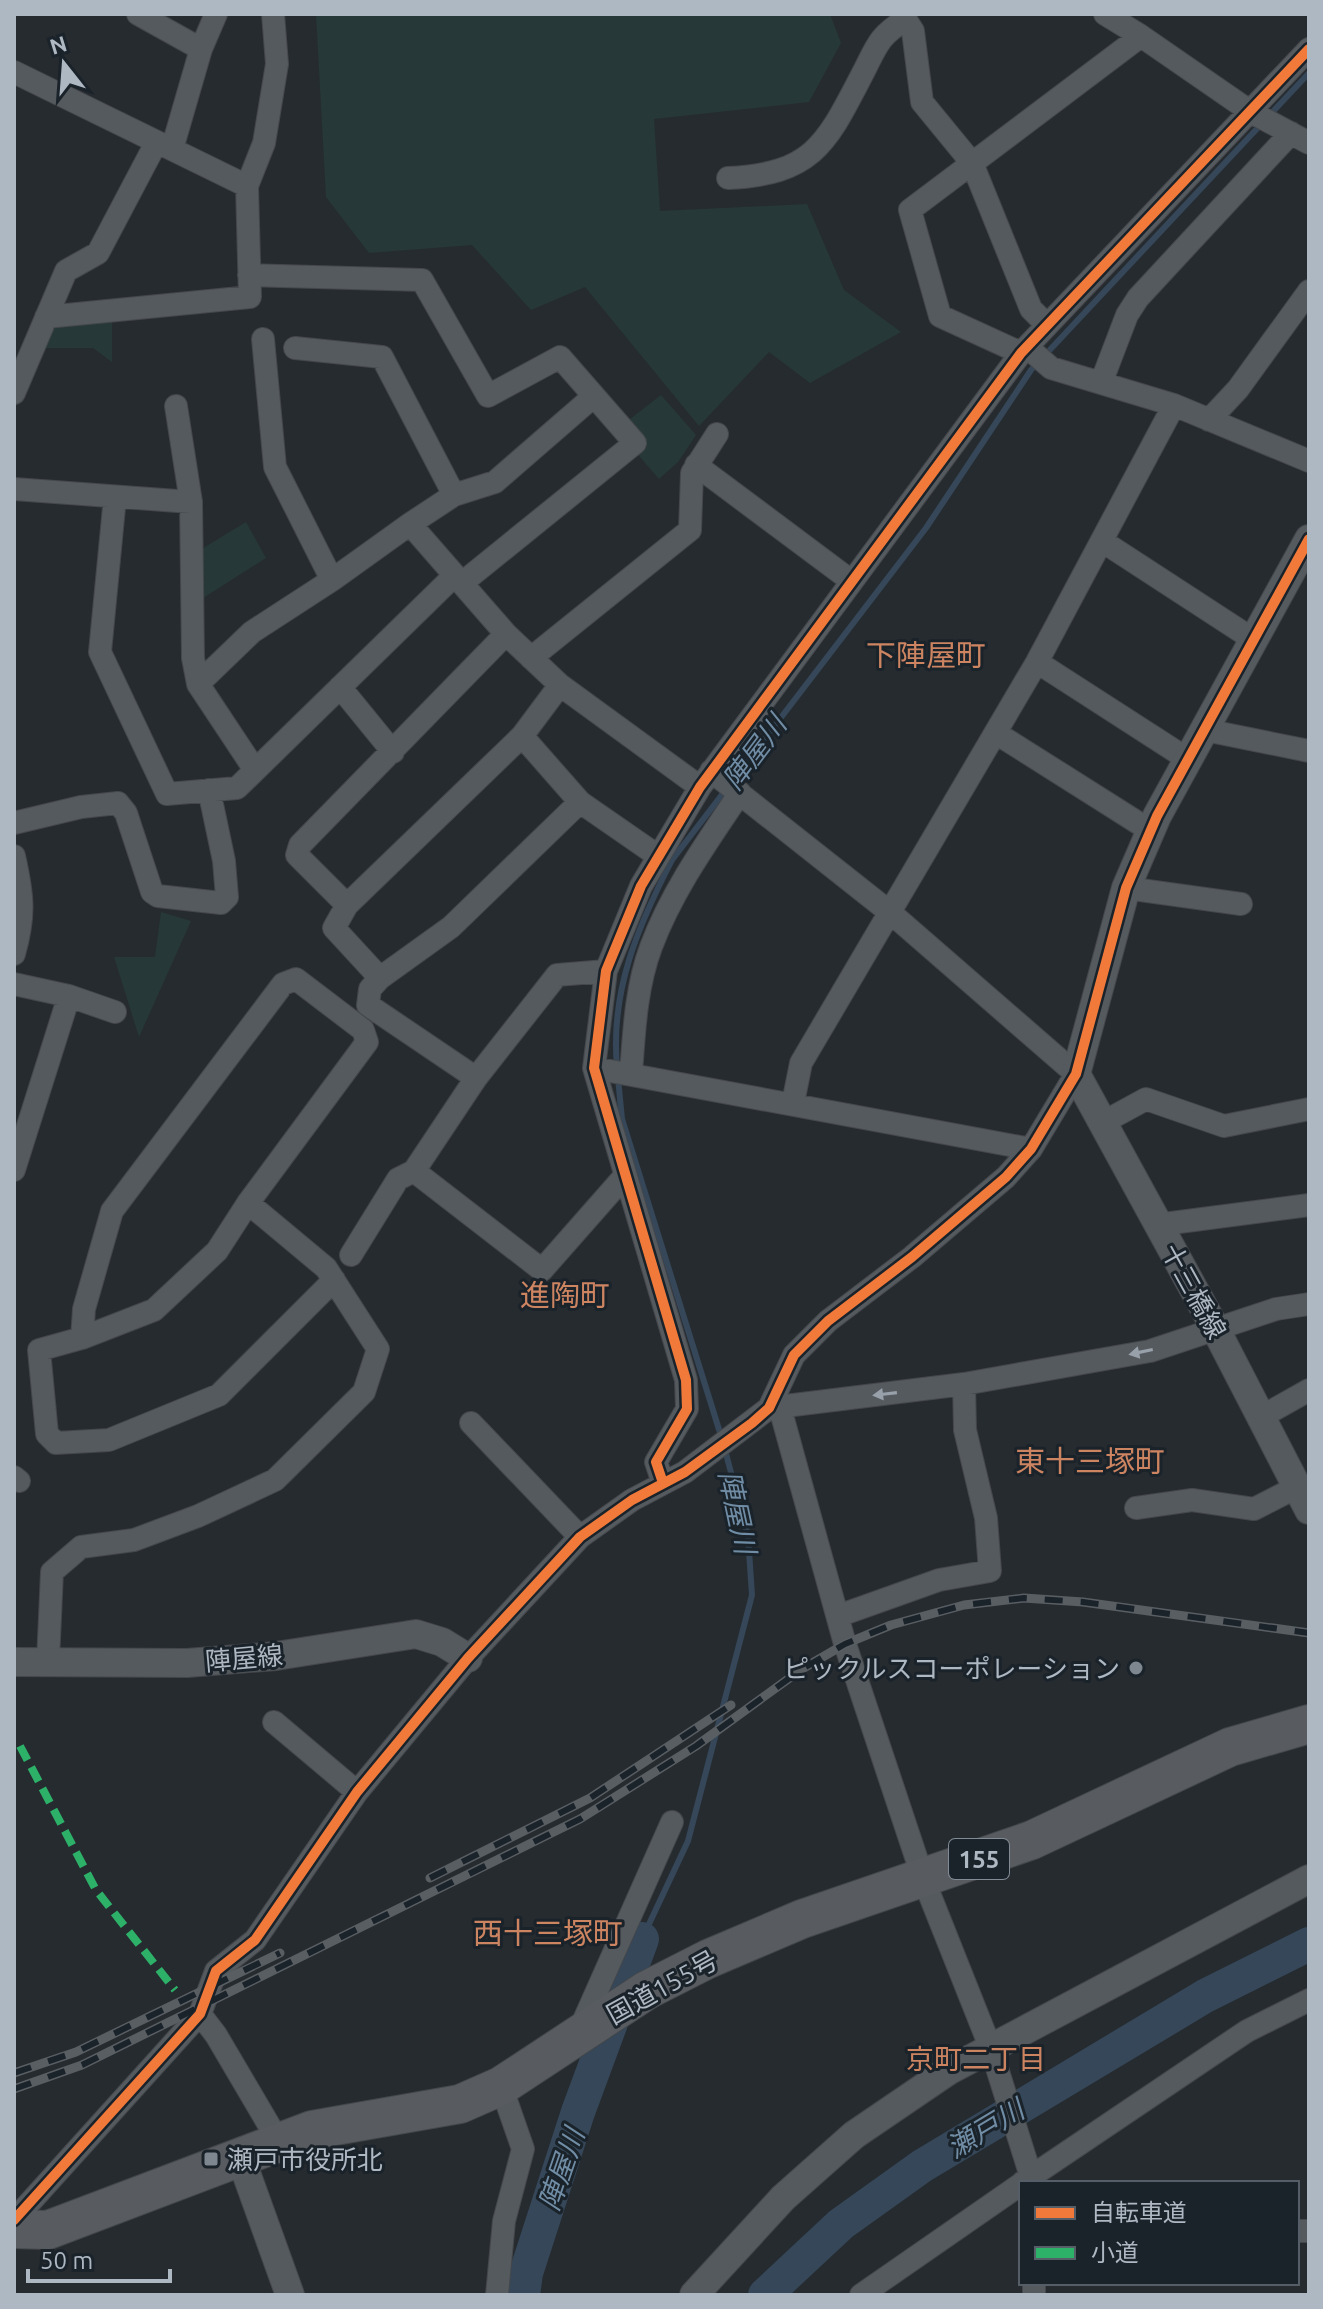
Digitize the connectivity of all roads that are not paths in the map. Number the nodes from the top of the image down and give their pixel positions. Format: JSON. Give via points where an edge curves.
{"nodes":[{"id":1,"x":138,"y":14,"type":"edge"},
{"id":2,"x":216,"y":14,"type":"edge"},
{"id":3,"x":273,"y":14,"type":"edge"},
{"id":4,"x":1105,"y":14,"type":"edge"},
{"id":5,"x":904,"y":17,"type":"edge"},
{"id":6,"x":1141,"y":36,"type":"junction"},
{"id":7,"x":201,"y":49,"type":"junction"},
{"id":8,"x":1309,"y":49,"type":"edge"},
{"id":9,"x":14,"y":72,"type":"edge"},
{"id":10,"x":1277,"y":126,"type":"edge"},
{"id":11,"x":164,"y":146,"type":"junction"},
{"id":12,"x":972,"y":163,"type":"junction"},
{"id":13,"x":728,"y":178,"type":"dead end"},
{"id":14,"x":247,"y":186,"type":"junction"},
{"id":15,"x":249,"y":275,"type":"junction"},
{"id":16,"x":1309,"y":291,"type":"edge"},
{"id":17,"x":46,"y":317,"type":"junction"},
{"id":18,"x":1047,"y":325,"type":"junction"},
{"id":19,"x":263,"y":339,"type":"dead end"},
{"id":20,"x":295,"y":348,"type":"dead end"},
{"id":21,"x":1032,"y":354,"type":"junction"},
{"id":22,"x":1101,"y":383,"type":"junction"},
{"id":23,"x":14,"y":393,"type":"edge"},
{"id":24,"x":594,"y":396,"type":"junction"},
{"id":25,"x":1174,"y":405,"type":"junction"},
{"id":26,"x":176,"y":406,"type":"dead end"},
{"id":27,"x":1209,"y":420,"type":"junction"},
{"id":28,"x":717,"y":434,"type":"dead end"},
{"id":29,"x":1309,"y":461,"type":"edge"},
{"id":30,"x":696,"y":465,"type":"junction"},
{"id":31,"x":14,"y":489,"type":"edge"},
{"id":32,"x":454,"y":495,"type":"junction"},
{"id":33,"x":115,"y":497,"type":"junction"},
{"id":34,"x":191,"y":502,"type":"junction"},
{"id":35,"x":410,"y":524,"type":"junction"},
{"id":36,"x":1102,"y":541,"type":"junction"},
{"id":37,"x":1307,"y":549,"type":"edge"},
{"id":38,"x":458,"y":579,"type":"junction"},
{"id":39,"x":332,"y":580,"type":"junction"},
{"id":40,"x":850,"y":580,"type":"junction"},
{"id":41,"x":506,"y":634,"type":"junction"},
{"id":42,"x":1254,"y":640,"type":"junction"},
{"id":43,"x":531,"y":658,"type":"junction"},
{"id":44,"x":1037,"y":662,"type":"junction"},
{"id":45,"x":198,"y":684,"type":"junction"},
{"id":46,"x":560,"y":685,"type":"junction"},
{"id":47,"x":340,"y":687,"type":"junction"},
{"id":48,"x":1205,"y":730,"type":"junction"},
{"id":49,"x":996,"y":733,"type":"junction"},
{"id":50,"x":522,"y":736,"type":"junction"},
{"id":51,"x":1309,"y":751,"type":"edge"},
{"id":52,"x":393,"y":752,"type":"junction"},
{"id":53,"x":1189,"y":760,"type":"junction"},
{"id":54,"x":255,"y":770,"type":"junction"},
{"id":55,"x":722,"y":784,"type":"junction"},
{"id":56,"x":209,"y":790,"type":"junction"},
{"id":57,"x":580,"y":802,"type":"junction"},
{"id":58,"x":14,"y":823,"type":"edge"},
{"id":59,"x":1151,"y":831,"type":"junction"},
{"id":60,"x":14,"y":856,"type":"edge"},
{"id":61,"x":658,"y":856,"type":"junction"},
{"id":62,"x":1126,"y":888,"type":"junction"},
{"id":63,"x":1241,"y":904,"type":"dead end"},
{"id":64,"x":347,"y":905,"type":"junction"},
{"id":65,"x":892,"y":914,"type":"junction"},
{"id":66,"x":14,"y":954,"type":"edge"},
{"id":67,"x":606,"y":971,"type":"junction"},
{"id":68,"x":380,"y":978,"type":"junction"},
{"id":69,"x":14,"y":984,"type":"edge"},
{"id":70,"x":69,"y":996,"type":"junction"},
{"id":71,"x":115,"y":1012,"type":"dead end"},
{"id":72,"x":613,"y":1071,"type":"junction"},
{"id":73,"x":1076,"y":1074,"type":"junction"},
{"id":74,"x":476,"y":1078,"type":"junction"},
{"id":75,"x":793,"y":1103,"type":"junction"},
{"id":76,"x":1309,"y":1109,"type":"edge"},
{"id":77,"x":1102,"y":1123,"type":"junction"},
{"id":78,"x":1031,"y":1149,"type":"junction"},
{"id":79,"x":15,"y":1161,"type":"edge"},
{"id":80,"x":414,"y":1171,"type":"junction"},
{"id":81,"x":623,"y":1178,"type":"junction"},
{"id":82,"x":248,"y":1203,"type":"junction"},
{"id":83,"x":1309,"y":1205,"type":"edge"},
{"id":84,"x":1156,"y":1225,"type":"junction"},
{"id":85,"x":351,"y":1255,"type":"dead end"},
{"id":86,"x":334,"y":1280,"type":"junction"},
{"id":87,"x":1309,"y":1304,"type":"edge"},
{"id":88,"x":1215,"y":1328,"type":"junction"},
{"id":89,"x":82,"y":1338,"type":"junction"},
{"id":90,"x":964,"y":1384,"type":"junction"},
{"id":91,"x":1309,"y":1390,"type":"edge"},
{"id":92,"x":775,"y":1408,"type":"junction"},
{"id":93,"x":1261,"y":1417,"type":"junction"},
{"id":94,"x":471,"y":1423,"type":"dead end"},
{"id":95,"x":663,"y":1483,"type":"junction"},
{"id":96,"x":1304,"y":1498,"type":"edge"},
{"id":97,"x":1136,"y":1508,"type":"dead end"},
{"id":98,"x":580,"y":1537,"type":"junction"},
{"id":99,"x":838,"y":1616,"type":"junction"},
{"id":100,"x":468,"y":1658,"type":"junction"},
{"id":101,"x":48,"y":1661,"type":"junction"},
{"id":102,"x":14,"y":1662,"type":"edge"},
{"id":103,"x":274,"y":1722,"type":"dead end"},
{"id":104,"x":1309,"y":1724,"type":"edge"},
{"id":105,"x":357,"y":1792,"type":"junction"},
{"id":106,"x":672,"y":1822,"type":"dead end"},
{"id":107,"x":923,"y":1878,"type":"junction"},
{"id":108,"x":1309,"y":1879,"type":"edge"},
{"id":109,"x":1309,"y":2000,"type":"edge"},
{"id":110,"x":200,"y":2014,"type":"junction"},
{"id":111,"x":582,"y":2034,"type":"junction"},
{"id":112,"x":995,"y":2060,"type":"junction"},
{"id":113,"x":501,"y":2086,"type":"junction"},
{"id":114,"x":279,"y":2142,"type":"junction"},
{"id":115,"x":240,"y":2156,"type":"junction"},
{"id":116,"x":1027,"y":2177,"type":"edge"},
{"id":117,"x":1019,"y":2183,"type":"edge"},
{"id":118,"x":14,"y":2220,"type":"edge"},
{"id":119,"x":14,"y":2229,"type":"edge"},
{"id":120,"x":290,"y":2295,"type":"edge"},
{"id":121,"x":497,"y":2295,"type":"edge"},
{"id":122,"x":694,"y":2295,"type":"edge"},
{"id":123,"x":861,"y":2295,"type":"edge"}],
"edges":[{"from":1,"to":7,"type":"street"},
{"from":2,"to":7,"type":"street"},
{"from":3,"to":14,"type":"street","via":[[277,64],[264,143]]},
{"from":4,"to":6,"type":"street"},
{"from":5,"to":12,"type":"street","via":[[913,31],[922,102]]},
{"from":5,"to":13,"type":"street","via":[[883,33],[831,135],[799,163],[765,176]]},
{"from":6,"to":10,"type":"street"},
{"from":6,"to":12,"type":"street"},
{"from":7,"to":11,"type":"street"},
{"from":8,"to":10,"type":"street"},
{"from":9,"to":11,"type":"street"},
{"from":10,"to":18,"type":"street"},
{"from":10,"to":22,"type":"street","via":[[1138,298]]},
{"from":11,"to":14,"type":"street"},
{"from":11,"to":17,"type":"street","via":[[98,253],[66,271]]},
{"from":12,"to":18,"type":"street","via":[[1031,309]]},
{"from":12,"to":21,"type":"street","via":[[910,210],[940,316]]},
{"from":14,"to":15,"type":"street"},
{"from":15,"to":17,"type":"street","via":[[250,297]]},
{"from":15,"to":24,"type":"street","via":[[422,280],[488,396],[560,357]]},
{"from":16,"to":27,"type":"street"},
{"from":17,"to":23,"type":"street"},
{"from":18,"to":21,"type":"street"},
{"from":19,"to":39,"type":"street","via":[[275,467]]},
{"from":20,"to":32,"type":"street","via":[[382,357]]},
{"from":21,"to":22,"type":"street"},
{"from":21,"to":40,"type":"street"},
{"from":22,"to":25,"type":"street"},
{"from":24,"to":32,"type":"street","via":[[495,482]]},
{"from":24,"to":38,"type":"street","via":[[635,443]]},
{"from":25,"to":27,"type":"street"},
{"from":25,"to":36,"type":"street"},
{"from":26,"to":34,"type":"street"},
{"from":27,"to":29,"type":"street"},
{"from":28,"to":30,"type":"street"},
{"from":30,"to":40,"type":"street"},
{"from":30,"to":43,"type":"street","via":[[690,530]]},
{"from":31,"to":33,"type":"street"},
{"from":32,"to":35,"type":"street"},
{"from":33,"to":34,"type":"street"},
{"from":33,"to":56,"type":"street","via":[[100,652],[167,794]]},
{"from":34,"to":45,"type":"street"},
{"from":35,"to":38,"type":"street"},
{"from":35,"to":39,"type":"street"},
{"from":36,"to":42,"type":"street"},
{"from":36,"to":44,"type":"street"},
{"from":37,"to":42,"type":"street"},
{"from":38,"to":41,"type":"street"},
{"from":38,"to":47,"type":"street"},
{"from":39,"to":45,"type":"street","via":[[252,632]]},
{"from":40,"to":55,"type":"street"},
{"from":41,"to":43,"type":"street"},
{"from":41,"to":52,"type":"street"},
{"from":42,"to":48,"type":"street"},
{"from":43,"to":46,"type":"street"},
{"from":44,"to":49,"type":"street"},
{"from":44,"to":53,"type":"street"},
{"from":45,"to":54,"type":"street"},
{"from":46,"to":50,"type":"street"},
{"from":46,"to":55,"type":"street"},
{"from":47,"to":52,"type":"street"},
{"from":47,"to":54,"type":"street"},
{"from":48,"to":51,"type":"street"},
{"from":48,"to":53,"type":"street"},
{"from":49,"to":59,"type":"street"},
{"from":49,"to":65,"type":"street"},
{"from":50,"to":57,"type":"street"},
{"from":50,"to":64,"type":"street"},
{"from":52,"to":64,"type":"street","via":[[300,845],[297,855]]},
{"from":53,"to":59,"type":"street"},
{"from":54,"to":56,"type":"street","via":[[237,788]]},
{"from":55,"to":61,"type":"street"},
{"from":55,"to":65,"type":"street"},
{"from":55,"to":72,"type":"street","via":[[650,948],[636,1010]]},
{"from":56,"to":58,"type":"street","via":[[224,861],[227,897],[221,903],[152,892],[118,803]]},
{"from":57,"to":61,"type":"street"},
{"from":57,"to":68,"type":"street","via":[[451,927]]},
{"from":59,"to":62,"type":"street"},
{"from":60,"to":66,"type":"street","via":[[23,922]]},
{"from":61,"to":67,"type":"street"},
{"from":62,"to":63,"type":"street"},
{"from":62,"to":73,"type":"street"},
{"from":64,"to":68,"type":"street","via":[[334,928]]},
{"from":65,"to":73,"type":"street"},
{"from":65,"to":75,"type":"street","via":[[801,1063]]},
{"from":67,"to":72,"type":"street"},
{"from":67,"to":74,"type":"street","via":[[557,975]]},
{"from":68,"to":74,"type":"street","via":[[370,989],[368,1005]]},
{"from":69,"to":70,"type":"street"},
{"from":70,"to":71,"type":"street"},
{"from":70,"to":79,"type":"street"},
{"from":72,"to":75,"type":"street"},
{"from":72,"to":81,"type":"street"},
{"from":73,"to":77,"type":"street","name":"十三橋線"},
{"from":73,"to":78,"type":"street"},
{"from":74,"to":80,"type":"street"},
{"from":75,"to":78,"type":"street"},
{"from":76,"to":77,"type":"street","via":[[1224,1126],[1146,1099]]},
{"from":77,"to":84,"type":"street","name":"十三橋線"},
{"from":78,"to":92,"type":"street","via":[[1006,1177],[828,1321],[794,1355]]},
{"from":80,"to":81,"type":"street","via":[[542,1270]]},
{"from":80,"to":85,"type":"street","via":[[398,1179]]},
{"from":81,"to":95,"type":"street","via":[[686,1380],[687,1409],[656,1462]]},
{"from":82,"to":86,"type":"street"},
{"from":82,"to":89,"type":"street","via":[[217,1251],[154,1310]]},
{"from":82,"to":89,"type":"street","via":[[367,1042],[363,1030],[296,979],[283,984],[112,1211],[84,1309]]},
{"from":83,"to":84,"type":"street"},
{"from":84,"to":88,"type":"street","name":"十三橋線"},
{"from":86,"to":89,"type":"street","via":[[219,1395],[109,1440],[56,1443],[47,1434],[39,1350]]},
{"from":86,"to":101,"type":"street","via":[[378,1349],[364,1392],[275,1480],[134,1540],[81,1547],[52,1572]]},
{"from":87,"to":88,"type":"street"},
{"from":88,"to":90,"type":"street","one_way":true,"via":[[1150,1351]]},
{"from":88,"to":93,"type":"street","name":"十三橋線"},
{"from":90,"to":92,"type":"street","one_way":true},
{"from":90,"to":99,"type":"street","via":[[965,1430],[986,1518],[990,1571],[939,1580]]},
{"from":91,"to":93,"type":"street"},
{"from":92,"to":95,"type":"street"},
{"from":92,"to":99,"type":"street"},
{"from":93,"to":96,"type":"street","name":"十三橋線"},
{"from":94,"to":98,"type":"street"},
{"from":95,"to":98,"type":"street"},
{"from":96,"to":97,"type":"street","via":[[1254,1509],[1192,1500]]},
{"from":98,"to":100,"type":"street"},
{"from":99,"to":107,"type":"street"},
{"from":100,"to":101,"type":"street","name":"陣屋線","via":[[416,1634],[276,1656],[187,1663]]},
{"from":100,"to":105,"type":"street"},
{"from":101,"to":102,"type":"street","name":"陣屋線"},
{"from":103,"to":105,"type":"street"},
{"from":104,"to":107,"type":"highway","name":"国道155号","number":"155","via":[[1230,1747],[1032,1840]]},
{"from":105,"to":110,"type":"street","via":[[255,1940],[216,1971]]},
{"from":106,"to":111,"type":"street"},
{"from":107,"to":111,"type":"highway","name":"国道155号","number":"155","via":[[802,1919],[647,1990]]},
{"from":107,"to":112,"type":"street"},
{"from":108,"to":112,"type":"street"},
{"from":109,"to":116,"type":"street","via":[[1247,2031]]},
{"from":110,"to":114,"type":"street"},
{"from":110,"to":118,"type":"street"},
{"from":111,"to":113,"type":"highway","name":"国道155号","number":"155"},
{"from":112,"to":116,"type":"street"},
{"from":112,"to":122,"type":"street","via":[[948,2071],[854,2135],[783,2198]]},
{"from":113,"to":114,"type":"highway","name":"国道155号","number":"155","via":[[460,2104],[371,2117]]},
{"from":113,"to":121,"type":"street","via":[[523,2149],[504,2221]]},
{"from":114,"to":115,"type":"highway","name":"国道155号","number":"155"},
{"from":115,"to":119,"type":"highway","name":"国道155号","number":"155","via":[[48,2230]]},
{"from":115,"to":120,"type":"street"},
{"from":117,"to":123,"type":"street"}]}
